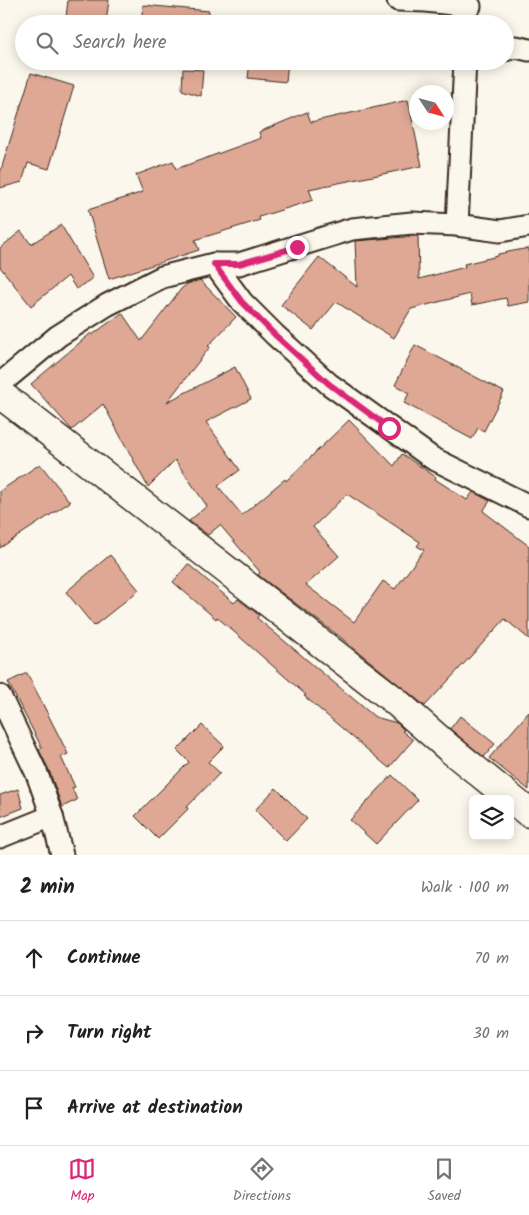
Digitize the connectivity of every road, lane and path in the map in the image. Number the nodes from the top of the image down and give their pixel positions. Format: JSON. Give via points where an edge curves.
{"nodes":[{"id":1,"x":398,"y":0,"type":"edge"},
{"id":2,"x":470,"y":10,"type":"edge"},
{"id":3,"x":514,"y":48,"type":"edge"},
{"id":4,"x":529,"y":50,"type":"edge"},
{"id":5,"x":464,"y":70,"type":"edge"},
{"id":6,"x":458,"y":225,"type":"junction"},
{"id":7,"x":529,"y":226,"type":"edge"},
{"id":8,"x":214,"y":264,"type":"junction"},
{"id":9,"x":0,"y":384,"type":"edge"},
{"id":10,"x":0,"y":394,"type":"edge"},
{"id":11,"x":529,"y":506,"type":"edge"},
{"id":12,"x":0,"y":696,"type":"edge"},
{"id":13,"x":529,"y":813,"type":"edge"},
{"id":14,"x":52,"y":816,"type":"junction"},
{"id":15,"x":0,"y":837,"type":"edge"},
{"id":16,"x":62,"y":855,"type":"edge"}],
"edges":[{"from":1,"to":2,"type":"street","via":[[426,1]]},
{"from":3,"to":4,"type":"street"},
{"from":5,"to":6,"type":"street"},
{"from":6,"to":7,"type":"street","via":[[500,231]]},
{"from":6,"to":8,"type":"street","via":[[412,223],[352,229],[239,264]]},
{"from":8,"to":9,"type":"street","via":[[162,277],[107,305],[58,336]]},
{"from":8,"to":11,"type":"street","via":[[242,302],[329,384],[432,458]]},
{"from":10,"to":13,"type":"street","via":[[394,700]]},
{"from":12,"to":14,"type":"street","via":[[37,774]]},
{"from":14,"to":15,"type":"street"},
{"from":14,"to":16,"type":"street"}]}
